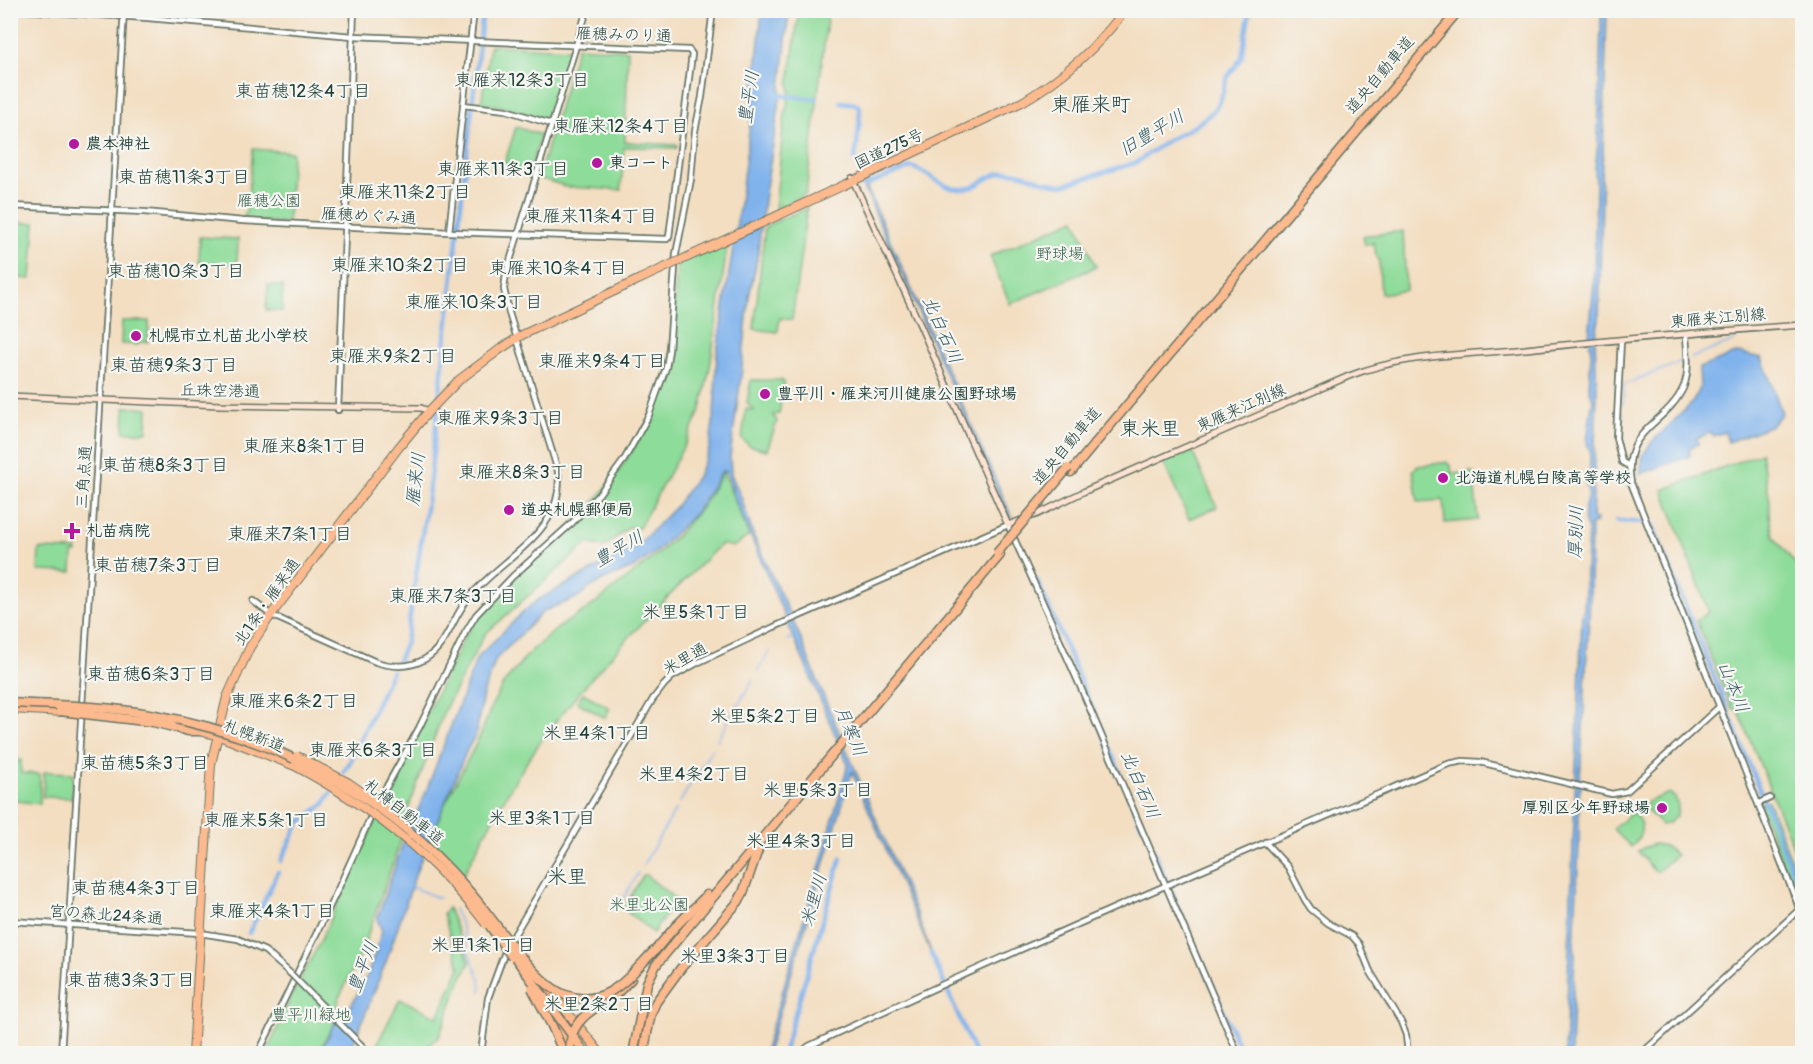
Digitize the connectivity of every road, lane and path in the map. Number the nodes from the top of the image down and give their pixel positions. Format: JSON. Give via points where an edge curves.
{"nodes":[{"id":1,"x":21,"y":10,"type":"edge"},
{"id":2,"x":354,"y":10,"type":"edge"},
{"id":3,"x":474,"y":10,"type":"edge"},
{"id":4,"x":587,"y":10,"type":"edge"},
{"id":5,"x":713,"y":10,"type":"edge"},
{"id":6,"x":1123,"y":10,"type":"edge"},
{"id":7,"x":1454,"y":10,"type":"edge"},
{"id":8,"x":1459,"y":10,"type":"edge"},
{"id":9,"x":124,"y":14,"type":"edge"},
{"id":10,"x":1445,"y":23,"type":"junction"},
{"id":11,"x":353,"y":36,"type":"junction"},
{"id":12,"x":471,"y":40,"type":"junction"},
{"id":13,"x":576,"y":45,"type":"junction"},
{"id":14,"x":689,"y":50,"type":"joint"},
{"id":15,"x":466,"y":106,"type":"junction"},
{"id":16,"x":552,"y":124,"type":"junction"},
{"id":17,"x":852,"y":179,"type":"junction"},
{"id":18,"x":10,"y":206,"type":"edge"},
{"id":19,"x":112,"y":211,"type":"junction"},
{"id":20,"x":345,"y":227,"type":"junction"},
{"id":21,"x":449,"y":232,"type":"junction"},
{"id":22,"x":517,"y":234,"type":"junction"},
{"id":23,"x":640,"y":278,"type":"joint"},
{"id":24,"x":1803,"y":325,"type":"edge"},
{"id":25,"x":1686,"y":335,"type":"junction"},
{"id":26,"x":516,"y":337,"type":"junction"},
{"id":27,"x":1621,"y":340,"type":"junction"},
{"id":28,"x":10,"y":398,"type":"edge"},
{"id":29,"x":100,"y":402,"type":"junction"},
{"id":30,"x":433,"y":405,"type":"junction"},
{"id":31,"x":338,"y":408,"type":"junction"},
{"id":32,"x":1629,"y":466,"type":"junction"},
{"id":33,"x":1008,"y":525,"type":"junction"},
{"id":34,"x":253,"y":601,"type":"dead end"},
{"id":35,"x":271,"y":615,"type":"junction"},
{"id":36,"x":10,"y":704,"type":"edge"},
{"id":37,"x":38,"y":706,"type":"junction"},
{"id":38,"x":1719,"y":707,"type":"junction"},
{"id":39,"x":81,"y":709,"type":"junction"},
{"id":40,"x":183,"y":720,"type":"junction"},
{"id":41,"x":200,"y":730,"type":"junction"},
{"id":42,"x":218,"y":731,"type":"junction"},
{"id":43,"x":763,"y":836,"type":"junction"},
{"id":44,"x":1265,"y":843,"type":"junction"},
{"id":45,"x":1168,"y":885,"type":"junction"},
{"id":46,"x":704,"y":902,"type":"junction"},
{"id":47,"x":477,"y":906,"type":"junction"},
{"id":48,"x":1800,"y":909,"type":"junction"},
{"id":49,"x":1803,"y":915,"type":"edge"},
{"id":50,"x":10,"y":921,"type":"edge"},
{"id":51,"x":69,"y":925,"type":"junction"},
{"id":52,"x":200,"y":933,"type":"junction"},
{"id":53,"x":509,"y":945,"type":"junction"},
{"id":54,"x":657,"y":948,"type":"junction"},
{"id":55,"x":539,"y":997,"type":"junction"},
{"id":56,"x":561,"y":1004,"type":"junction"},
{"id":57,"x":61,"y":1053,"type":"edge"},
{"id":58,"x":193,"y":1053,"type":"edge"},
{"id":59,"x":258,"y":1053,"type":"edge"},
{"id":60,"x":370,"y":1053,"type":"edge"},
{"id":61,"x":481,"y":1053,"type":"edge"},
{"id":62,"x":564,"y":1053,"type":"edge"},
{"id":63,"x":571,"y":1053,"type":"edge"},
{"id":64,"x":578,"y":1053,"type":"edge"},
{"id":65,"x":586,"y":1053,"type":"edge"},
{"id":66,"x":591,"y":1053,"type":"edge"},
{"id":67,"x":595,"y":1053,"type":"edge"},
{"id":68,"x":601,"y":1053,"type":"edge"},
{"id":69,"x":630,"y":1053,"type":"edge"},
{"id":70,"x":641,"y":1053,"type":"edge"},
{"id":71,"x":799,"y":1053,"type":"edge"},
{"id":72,"x":1238,"y":1053,"type":"edge"},
{"id":73,"x":1408,"y":1053,"type":"edge"},
{"id":74,"x":1641,"y":1053,"type":"edge"}],
"edges":[{"from":1,"to":9,"type":"street"},
{"from":2,"to":11,"type":"street"},
{"from":3,"to":12,"type":"street"},
{"from":4,"to":13,"type":"street"},
{"from":5,"to":59,"type":"street","via":[[691,178],[676,254],[669,350],[649,415],[599,494],[476,615],[379,800]]},
{"from":6,"to":17,"type":"highway","name":"国道275号","via":[[1091,52],[1046,88]]},
{"from":7,"to":10,"type":"highway","name":"道央自動車道"},
{"from":8,"to":10,"type":"highway","name":"道央自動車道"},
{"from":9,"to":11,"type":"street"},
{"from":9,"to":19,"type":"street","name":"三角点通"},
{"from":10,"to":43,"type":"highway","name":"道央自動車道","bridge":true},
{"from":11,"to":12,"type":"street"},
{"from":11,"to":20,"type":"street"},
{"from":12,"to":13,"type":"street","name":"雁穂みのり通"},
{"from":12,"to":15,"type":"street"},
{"from":13,"to":14,"type":"street","name":"雁穂みのり通"},
{"from":13,"to":16,"type":"street"},
{"from":14,"to":22,"type":"street","name":"雁穂めぐみ通","via":[[692,54],[667,239]]},
{"from":15,"to":16,"type":"street","via":[[506,111]]},
{"from":15,"to":21,"type":"street"},
{"from":16,"to":22,"type":"street"},
{"from":17,"to":23,"type":"highway","name":"国道275号","bridge":true},
{"from":17,"to":33,"type":"main road","via":[[921,324]]},
{"from":18,"to":19,"type":"street","name":"雁穂めぐみ通"},
{"from":19,"to":20,"type":"street","name":"雁穂めぐみ通"},
{"from":19,"to":29,"type":"street","name":"三角点通"},
{"from":20,"to":21,"type":"street","name":"雁穂めぐみ通"},
{"from":20,"to":31,"type":"street"},
{"from":21,"to":22,"type":"street","name":"雁穂めぐみ通"},
{"from":22,"to":26,"type":"street","via":[[504,282]]},
{"from":23,"to":26,"type":"highway","name":"北1条・雁来通"},
{"from":24,"to":25,"type":"main road","name":"東雁来江別線"},
{"from":25,"to":27,"type":"main road","name":"東雁来江別線"},
{"from":25,"to":32,"type":"street","via":[[1688,369],[1683,388],[1638,437]]},
{"from":26,"to":30,"type":"highway","name":"北1条・雁来通","via":[[470,367]]},
{"from":26,"to":35,"type":"street","via":[[557,463],[558,498],[540,532],[467,600],[441,646],[415,663],[386,665]]},
{"from":27,"to":32,"type":"street","via":[[1616,438],[1622,462]]},
{"from":27,"to":33,"type":"main road","name":"東雁来江別線","via":[[1417,359],[1369,368]]},
{"from":28,"to":29,"type":"main road","name":"丘珠空港通"},
{"from":29,"to":31,"type":"main road","name":"丘珠空港通"},
{"from":29,"to":39,"type":"street","name":"三角点通"},
{"from":30,"to":31,"type":"main road","name":"丘珠空港通","via":[[419,410]]},
{"from":30,"to":35,"type":"highway","name":"北1条・雁来通"},
{"from":32,"to":38,"type":"street","via":[[1630,483]]},
{"from":33,"to":45,"type":"street"},
{"from":33,"to":53,"type":"street","name":"米里通","via":[[778,625],[672,677],[658,691]]},
{"from":34,"to":35,"type":"street"},
{"from":35,"to":42,"type":"highway","name":"北1条・雁来通","via":[[235,679]]},
{"from":36,"to":37,"type":"highway","name":"札樽自動車道","bridge":true},
{"from":36,"to":39,"type":"highway","name":"札幌新道"},
{"from":37,"to":40,"type":"highway","bridge":true,"via":[[90,703]]},
{"from":37,"to":41,"type":"highway","bridge":true},
{"from":37,"to":47,"type":"highway","name":"札樽自動車道","bridge":true,"via":[[179,723],[275,754],[346,790],[390,821]]},
{"from":37,"to":53,"type":"highway","name":"札樽自動車道","bridge":true,"via":[[138,712],[180,720],[232,734],[305,764],[365,799],[413,835],[464,885]]},
{"from":38,"to":44,"type":"street","via":[[1627,791],[1616,794],[1480,762],[1456,762]]},
{"from":38,"to":48,"type":"street","via":[[1765,800]]},
{"from":39,"to":40,"type":"highway","name":"札幌新道"},
{"from":39,"to":41,"type":"highway","name":"札幌新道"},
{"from":39,"to":51,"type":"street","name":"三角点通"},
{"from":40,"to":42,"type":"highway","name":"札幌新道"},
{"from":41,"to":42,"type":"highway","name":"札幌新道"},
{"from":42,"to":52,"type":"highway","name":"北1条・雁来通","via":[[209,781]]},
{"from":42,"to":53,"type":"highway","name":"札幌新道","bridge":true,"via":[[295,766],[344,794],[402,836],[446,876],[490,930]]},
{"from":42,"to":53,"type":"highway","name":"札幌新道","bridge":true,"via":[[239,733],[297,756],[375,801],[451,866],[500,923]]},
{"from":43,"to":46,"type":"highway","name":"道央自動車道"},
{"from":43,"to":70,"type":"highway","via":[[738,902],[653,1007]]},
{"from":44,"to":45,"type":"street"},
{"from":44,"to":73,"type":"street","via":[[1288,867],[1311,909],[1359,944],[1403,1028]]},
{"from":45,"to":71,"type":"street","via":[[936,987]]},
{"from":45,"to":72,"type":"street"},
{"from":46,"to":54,"type":"highway"},
{"from":46,"to":69,"type":"highway","via":[[650,971]]},
{"from":47,"to":62,"type":"highway","bridge":true,"via":[[537,996]]},
{"from":47,"to":65,"type":"highway","name":"札樽自動車道","bridge":true},
{"from":48,"to":49,"type":"street"},
{"from":48,"to":74,"type":"street"},
{"from":50,"to":51,"type":"street","name":"宮の森北24条通"},
{"from":51,"to":52,"type":"street","name":"宮の森北24条通"},
{"from":51,"to":57,"type":"street","name":"三角点通"},
{"from":52,"to":58,"type":"highway","name":"北1条・雁来通"},
{"from":52,"to":60,"type":"street","name":"宮の森北24条通","bridge":true,"via":[[238,939],[273,956]]},
{"from":53,"to":54,"type":"highway","bridge":true,"via":[[553,988],[569,996],[588,998],[617,988]]},
{"from":53,"to":55,"type":"highway","name":"札幌新道"},
{"from":53,"to":56,"type":"highway","name":"札幌新道"},
{"from":53,"to":61,"type":"street","name":"米里通","via":[[488,998]]},
{"from":53,"to":66,"type":"highway","name":"札樽自動車道","bridge":true},
{"from":54,"to":63,"type":"highway","bridge":true,"via":[[628,983],[578,1022],[571,1037]]},
{"from":55,"to":64,"type":"highway","name":"札幌新道","bridge":true},
{"from":55,"to":64,"type":"highway"},
{"from":56,"to":67,"type":"highway","name":"札幌新道"},
{"from":56,"to":68,"type":"highway"}]}
